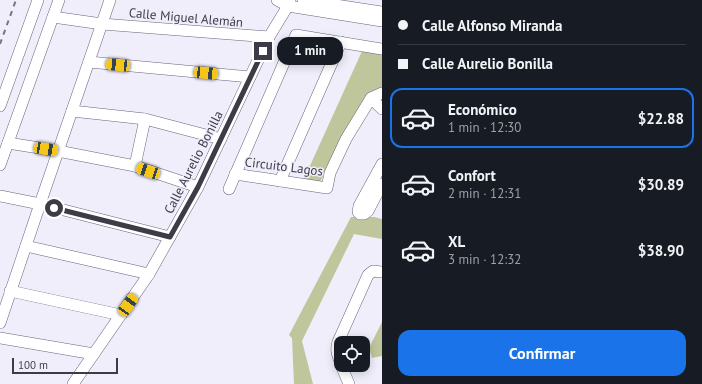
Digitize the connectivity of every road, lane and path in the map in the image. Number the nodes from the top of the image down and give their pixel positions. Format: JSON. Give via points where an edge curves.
{"nodes":[{"id":1,"x":38,"y":0,"type":"edge"},
{"id":2,"x":59,"y":0,"type":"edge"},
{"id":3,"x":110,"y":0,"type":"edge"},
{"id":4,"x":277,"y":0,"type":"edge"},
{"id":5,"x":303,"y":0,"type":"edge"},
{"id":6,"x":289,"y":3,"type":"edge"},
{"id":7,"x":345,"y":3,"type":"edge"},
{"id":8,"x":382,"y":12,"type":"edge"},
{"id":9,"x":53,"y":17,"type":"junction"},
{"id":10,"x":382,"y":21,"type":"edge"},
{"id":11,"x":102,"y":24,"type":"junction"},
{"id":12,"x":269,"y":38,"type":"junction"},
{"id":13,"x":342,"y":42,"type":"junction"},
{"id":14,"x":382,"y":49,"type":"edge"},
{"id":15,"x":89,"y":62,"type":"junction"},
{"id":16,"x":250,"y":77,"type":"junction"},
{"id":17,"x":382,"y":93,"type":"edge"},
{"id":18,"x":371,"y":98,"type":"junction"},
{"id":19,"x":0,"y":106,"type":"edge"},
{"id":20,"x":382,"y":109,"type":"edge"},
{"id":21,"x":72,"y":111,"type":"junction"},
{"id":22,"x":145,"y":119,"type":"junction"},
{"id":23,"x":221,"y":140,"type":"junction"},
{"id":24,"x":8,"y":143,"type":"junction"},
{"id":25,"x":58,"y":151,"type":"junction"},
{"id":26,"x":382,"y":164,"type":"edge"},
{"id":27,"x":0,"y":165,"type":"edge"},
{"id":28,"x":135,"y":166,"type":"junction"},
{"id":29,"x":235,"y":174,"type":"junction"},
{"id":30,"x":280,"y":181,"type":"junction"},
{"id":31,"x":382,"y":184,"type":"edge"},
{"id":32,"x":198,"y":187,"type":"junction"},
{"id":33,"x":229,"y":189,"type":"dead end"},
{"id":34,"x":0,"y":196,"type":"edge"},
{"id":35,"x":40,"y":204,"type":"junction"},
{"id":36,"x":170,"y":237,"type":"junction"},
{"id":37,"x":26,"y":246,"type":"junction"},
{"id":38,"x":382,"y":272,"type":"edge"},
{"id":39,"x":150,"y":274,"type":"junction"},
{"id":40,"x":10,"y":291,"type":"junction"},
{"id":41,"x":121,"y":315,"type":"junction"},
{"id":42,"x":0,"y":323,"type":"edge"},
{"id":43,"x":341,"y":336,"type":"edge"},
{"id":44,"x":0,"y":338,"type":"edge"},
{"id":45,"x":94,"y":354,"type":"junction"},
{"id":46,"x":344,"y":372,"type":"edge"},
{"id":47,"x":73,"y":384,"type":"edge"},
{"id":48,"x":349,"y":384,"type":"edge"}],
"edges":[{"from":1,"to":19,"type":"street"},
{"from":2,"to":9,"type":"street"},
{"from":3,"to":11,"type":"street"},
{"from":4,"to":6,"type":"street"},
{"from":5,"to":7,"type":"street"},
{"from":6,"to":10,"type":"street"},
{"from":6,"to":12,"type":"street","name":"Calle Aurelio Bonilla"},
{"from":7,"to":8,"type":"street"},
{"from":9,"to":11,"type":"street","name":"Calle Miguel Alemán"},
{"from":9,"to":24,"type":"street"},
{"from":11,"to":12,"type":"street","name":"Calle Miguel Alemán"},
{"from":11,"to":15,"type":"street"},
{"from":12,"to":16,"type":"street","name":"Calle Aurelio Bonilla"},
{"from":13,"to":14,"type":"street","name":"Circuito Lagos"},
{"from":13,"to":29,"type":"street","name":"Circuito Lagos","via":[[296,35]]},
{"from":13,"to":30,"type":"street"},
{"from":15,"to":16,"type":"street"},
{"from":15,"to":21,"type":"street"},
{"from":16,"to":23,"type":"street","name":"Calle Aurelio Bonilla"},
{"from":17,"to":18,"type":"street"},
{"from":18,"to":20,"type":"street"},
{"from":18,"to":30,"type":"street","name":"Circuito Lagos","via":[[346,139],[330,173],[327,188]]},
{"from":21,"to":22,"type":"street"},
{"from":21,"to":25,"type":"street"},
{"from":22,"to":23,"type":"street"},
{"from":22,"to":28,"type":"street"},
{"from":23,"to":32,"type":"street","name":"Calle Aurelio Bonilla"},
{"from":24,"to":25,"type":"street"},
{"from":24,"to":27,"type":"street"},
{"from":25,"to":28,"type":"street"},
{"from":25,"to":35,"type":"street"},
{"from":26,"to":31,"type":"street","via":[[360,206],[360,214],[368,211]]},
{"from":28,"to":32,"type":"street"},
{"from":29,"to":30,"type":"street","name":"Circuito Lagos"},
{"from":29,"to":33,"type":"street","name":"Circuito Lagos"},
{"from":32,"to":36,"type":"street","name":"Calle Aurelio Bonilla"},
{"from":34,"to":35,"type":"street"},
{"from":35,"to":36,"type":"street"},
{"from":35,"to":37,"type":"street"},
{"from":36,"to":39,"type":"street","name":"Calle Aurelio Bonilla"},
{"from":37,"to":39,"type":"street"},
{"from":37,"to":40,"type":"street"},
{"from":38,"to":43,"type":"street","via":[[373,271],[368,275]]},
{"from":39,"to":41,"type":"street","name":"Calle Aurelio Bonilla"},
{"from":40,"to":41,"type":"street"},
{"from":40,"to":42,"type":"street"},
{"from":41,"to":45,"type":"street","name":"Calle Aurelio Bonilla"},
{"from":44,"to":45,"type":"street"},
{"from":45,"to":47,"type":"street","name":"Calle Aurelio Bonilla"},
{"from":46,"to":48,"type":"street"}]}
